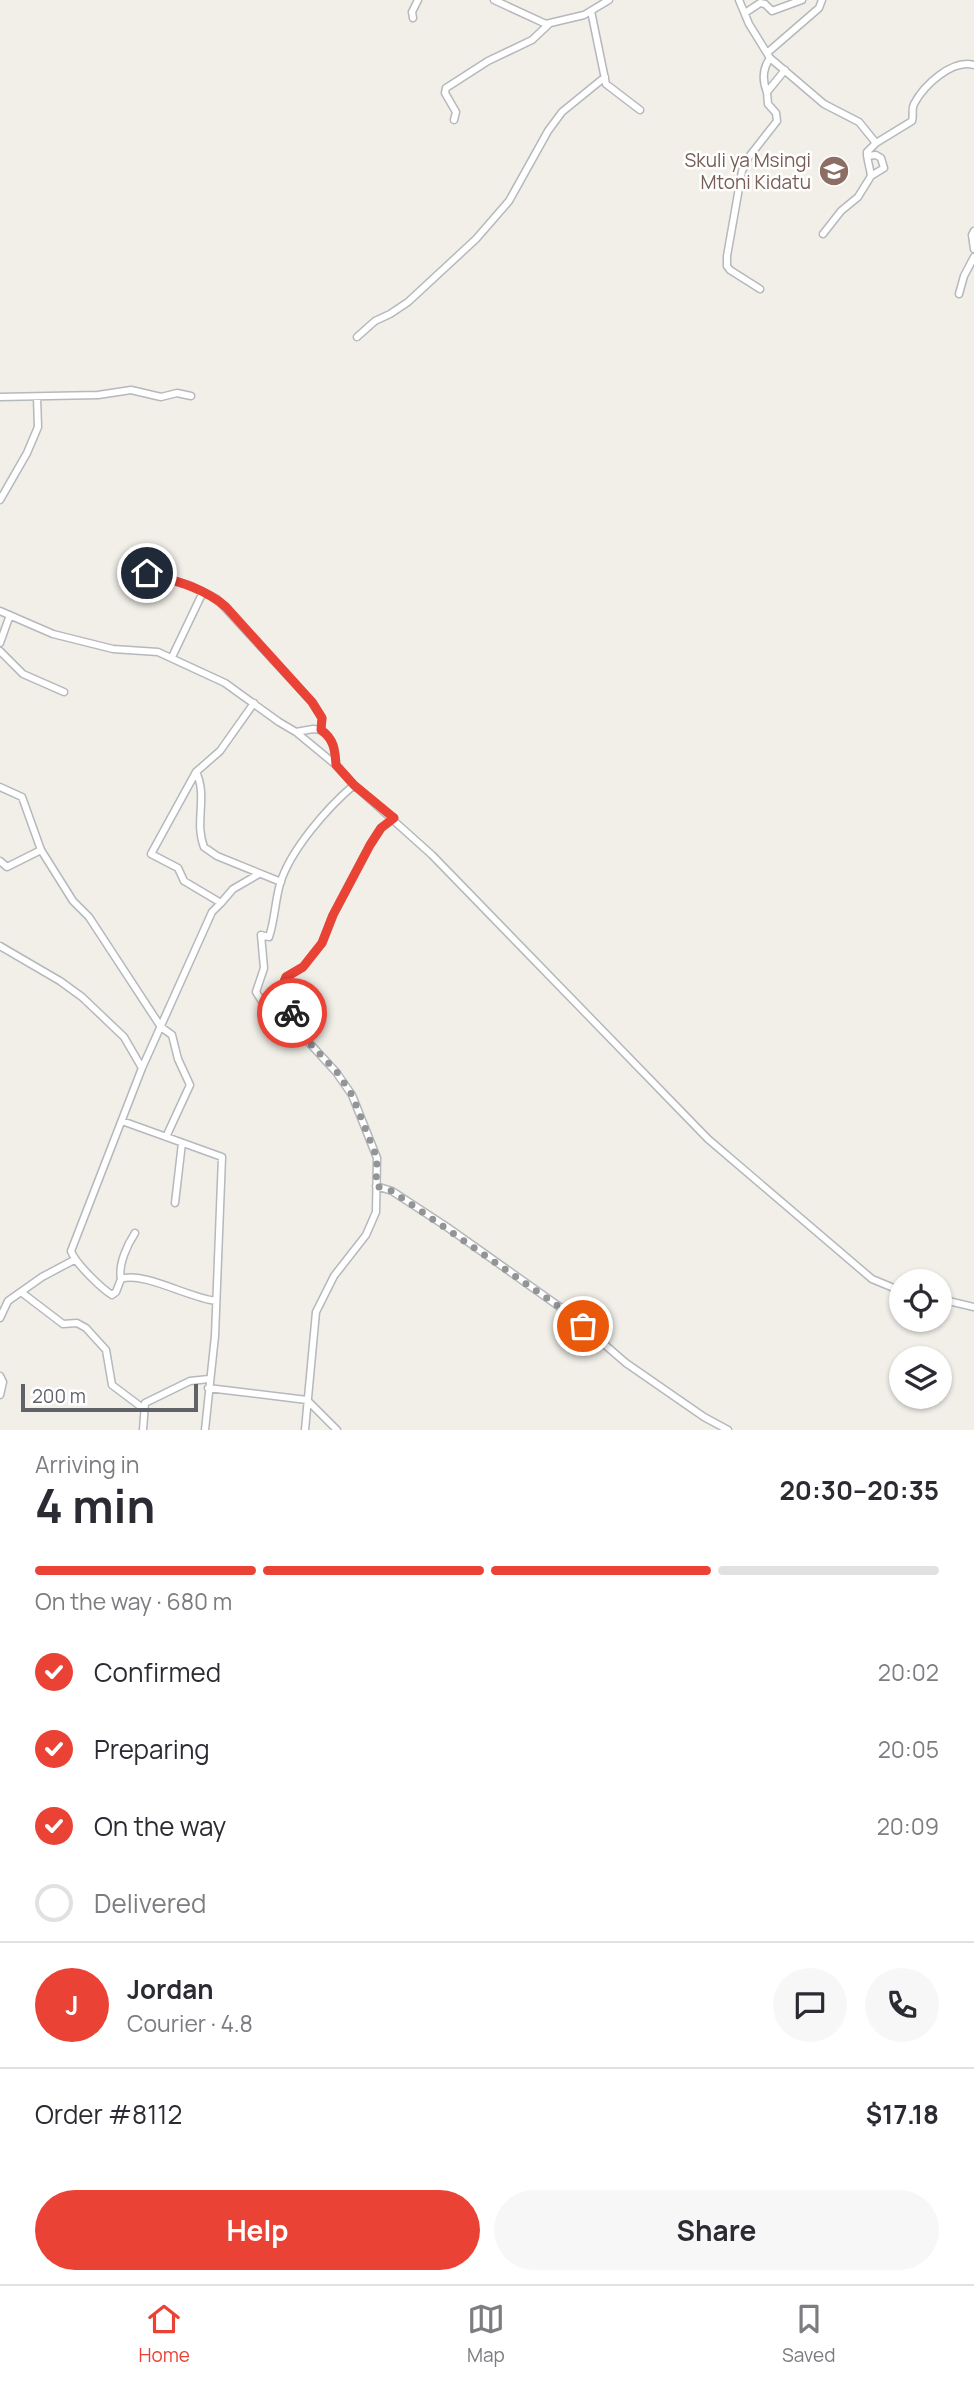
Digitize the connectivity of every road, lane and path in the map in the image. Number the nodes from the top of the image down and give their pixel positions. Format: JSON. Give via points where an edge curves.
{"nodes":[{"id":1,"x":418,"y":0,"type":"edge"},
{"id":2,"x":494,"y":0,"type":"edge"},
{"id":3,"x":609,"y":0,"type":"edge"},
{"id":4,"x":739,"y":0,"type":"edge"},
{"id":5,"x":802,"y":0,"type":"edge"},
{"id":6,"x":822,"y":0,"type":"edge"},
{"id":7,"x":591,"y":11,"type":"junction"},
{"id":8,"x":745,"y":13,"type":"junction"},
{"id":9,"x":413,"y":18,"type":"dead end"},
{"id":10,"x":549,"y":24,"type":"junction"},
{"id":11,"x":769,"y":55,"type":"junction"},
{"id":12,"x":974,"y":65,"type":"edge"},
{"id":13,"x":785,"y":70,"type":"junction"},
{"id":14,"x":605,"y":77,"type":"junction"},
{"id":15,"x":767,"y":92,"type":"junction"},
{"id":16,"x":640,"y":110,"type":"dead end"},
{"id":17,"x":454,"y":120,"type":"dead end"},
{"id":18,"x":876,"y":143,"type":"junction"},
{"id":19,"x":867,"y":156,"type":"junction"},
{"id":20,"x":871,"y":176,"type":"junction"},
{"id":21,"x":974,"y":231,"type":"edge"},
{"id":22,"x":823,"y":234,"type":"dead end"},
{"id":23,"x":974,"y":249,"type":"edge"},
{"id":24,"x":974,"y":257,"type":"edge"},
{"id":25,"x":760,"y":289,"type":"dead end"},
{"id":26,"x":959,"y":294,"type":"dead end"},
{"id":27,"x":358,"y":337,"type":"dead end"},
{"id":28,"x":191,"y":396,"type":"dead end"},
{"id":29,"x":0,"y":397,"type":"edge"},
{"id":30,"x":37,"y":397,"type":"junction"},
{"id":31,"x":0,"y":500,"type":"edge"},
{"id":32,"x":147,"y":573,"type":"dead end"},
{"id":33,"x":203,"y":592,"type":"junction"},
{"id":34,"x":0,"y":611,"type":"edge"},
{"id":35,"x":10,"y":615,"type":"junction"},
{"id":36,"x":0,"y":643,"type":"edge"},
{"id":37,"x":0,"y":651,"type":"edge"},
{"id":38,"x":172,"y":657,"type":"junction"},
{"id":39,"x":64,"y":692,"type":"dead end"},
{"id":40,"x":254,"y":703,"type":"junction"},
{"id":41,"x":321,"y":730,"type":"junction"},
{"id":42,"x":296,"y":732,"type":"junction"},
{"id":43,"x":336,"y":765,"type":"junction"},
{"id":44,"x":196,"y":772,"type":"junction"},
{"id":45,"x":354,"y":785,"type":"junction"},
{"id":46,"x":0,"y":787,"type":"edge"},
{"id":47,"x":394,"y":818,"type":"junction"},
{"id":48,"x":41,"y":850,"type":"junction"},
{"id":49,"x":0,"y":861,"type":"edge"},
{"id":50,"x":259,"y":874,"type":"junction"},
{"id":51,"x":281,"y":881,"type":"junction"},
{"id":52,"x":221,"y":903,"type":"junction"},
{"id":53,"x":0,"y":946,"type":"edge"},
{"id":54,"x":285,"y":998,"type":"junction"},
{"id":55,"x":161,"y":1027,"type":"junction"},
{"id":56,"x":142,"y":1068,"type":"junction"},
{"id":57,"x":122,"y":1121,"type":"junction"},
{"id":58,"x":166,"y":1137,"type":"junction"},
{"id":59,"x":182,"y":1143,"type":"junction"},
{"id":60,"x":376,"y":1186,"type":"junction"},
{"id":61,"x":176,"y":1203,"type":"dead end"},
{"id":62,"x":135,"y":1233,"type":"dead end"},
{"id":63,"x":74,"y":1260,"type":"junction"},
{"id":64,"x":121,"y":1279,"type":"junction"},
{"id":65,"x":889,"y":1286,"type":"edge"},
{"id":66,"x":21,"y":1292,"type":"junction"},
{"id":67,"x":0,"y":1295,"type":"edge"},
{"id":68,"x":8,"y":1301,"type":"junction"},
{"id":69,"x":216,"y":1301,"type":"junction"},
{"id":70,"x":952,"y":1302,"type":"edge"},
{"id":71,"x":974,"y":1307,"type":"edge"},
{"id":72,"x":0,"y":1318,"type":"edge"},
{"id":73,"x":0,"y":1376,"type":"edge"},
{"id":74,"x":209,"y":1379,"type":"junction"},
{"id":75,"x":208,"y":1388,"type":"junction"},
{"id":76,"x":0,"y":1395,"type":"edge"},
{"id":77,"x":307,"y":1400,"type":"junction"},
{"id":78,"x":144,"y":1409,"type":"junction"},
{"id":79,"x":143,"y":1430,"type":"edge"},
{"id":80,"x":205,"y":1430,"type":"edge"},
{"id":81,"x":305,"y":1430,"type":"edge"},
{"id":82,"x":337,"y":1430,"type":"edge"},
{"id":83,"x":728,"y":1430,"type":"edge"}],
"edges":[{"from":1,"to":9,"type":"street"},
{"from":2,"to":10,"type":"street"},
{"from":3,"to":7,"type":"street"},
{"from":4,"to":8,"type":"street"},
{"from":5,"to":8,"type":"street","via":[[772,11],[760,4]]},
{"from":6,"to":11,"type":"street"},
{"from":7,"to":10,"type":"street"},
{"from":7,"to":14,"type":"street"},
{"from":8,"to":11,"type":"street"},
{"from":10,"to":17,"type":"street","via":[[532,40],[446,88],[456,112]]},
{"from":11,"to":13,"type":"street"},
{"from":11,"to":15,"type":"street","via":[[764,75]]},
{"from":12,"to":18,"type":"street","via":[[951,67],[932,82],[915,102],[912,121]]},
{"from":13,"to":15,"type":"street"},
{"from":13,"to":18,"type":"street","via":[[824,104],[859,122]]},
{"from":14,"to":16,"type":"street","via":[[606,84]]},
{"from":14,"to":27,"type":"street","via":[[562,112],[509,201],[476,239],[408,302]]},
{"from":15,"to":25,"type":"street","via":[[777,121],[742,172],[727,262],[730,270]]},
{"from":18,"to":19,"type":"street"},
{"from":19,"to":20,"type":"street"},
{"from":19,"to":20,"type":"street","via":[[876,155],[883,163],[884,168]]},
{"from":20,"to":22,"type":"street"},
{"from":21,"to":23,"type":"street"},
{"from":24,"to":26,"type":"street"},
{"from":28,"to":30,"type":"street","via":[[161,397],[131,390]]},
{"from":29,"to":30,"type":"street"},
{"from":30,"to":31,"type":"street","via":[[38,427]]},
{"from":32,"to":33,"type":"street"},
{"from":33,"to":38,"type":"street"},
{"from":33,"to":41,"type":"street","via":[[226,607],[312,702],[322,718]]},
{"from":34,"to":35,"type":"street"},
{"from":35,"to":36,"type":"street"},
{"from":35,"to":38,"type":"street","via":[[53,635]]},
{"from":37,"to":39,"type":"street","via":[[23,674]]},
{"from":38,"to":40,"type":"street","via":[[225,682]]},
{"from":40,"to":42,"type":"street"},
{"from":40,"to":44,"type":"street","via":[[220,751]]},
{"from":41,"to":42,"type":"street"},
{"from":41,"to":43,"type":"street","via":[[330,736]]},
{"from":42,"to":43,"type":"street"},
{"from":43,"to":45,"type":"street"},
{"from":44,"to":50,"type":"street","via":[[202,789],[199,814],[204,847]]},
{"from":44,"to":52,"type":"street","via":[[151,854],[178,868],[184,881]]},
{"from":45,"to":47,"type":"street"},
{"from":45,"to":51,"type":"street","via":[[316,824]]},
{"from":46,"to":48,"type":"street","via":[[22,797]]},
{"from":47,"to":54,"type":"street","via":[[370,845],[322,943],[303,967],[286,977]]},
{"from":47,"to":65,"type":"street","via":[[708,1139],[872,1279]]},
{"from":48,"to":49,"type":"street","via":[[7,867]]},
{"from":48,"to":55,"type":"street"},
{"from":50,"to":51,"type":"street"},
{"from":50,"to":52,"type":"street","via":[[233,889]]},
{"from":51,"to":54,"type":"street","via":[[269,937],[261,935],[264,968],[256,992],[265,1006]]},
{"from":52,"to":55,"type":"street","via":[[212,912]]},
{"from":53,"to":56,"type":"street","via":[[82,998],[124,1037]]},
{"from":54,"to":60,"type":"street","via":[[302,1035],[352,1095],[377,1158]]},
{"from":55,"to":56,"type":"street"},
{"from":55,"to":58,"type":"street","via":[[172,1035],[190,1085]]},
{"from":56,"to":57,"type":"street"},
{"from":57,"to":58,"type":"street"},
{"from":57,"to":63,"type":"street","via":[[71,1251]]},
{"from":58,"to":59,"type":"street"},
{"from":59,"to":61,"type":"street"},
{"from":59,"to":69,"type":"street","via":[[222,1157]]},
{"from":60,"to":77,"type":"street","via":[[376,1212],[366,1235],[334,1276],[316,1312]]},
{"from":60,"to":83,"type":"street","via":[[392,1191],[447,1227],[567,1312],[626,1363]]},
{"from":62,"to":64,"type":"street"},
{"from":63,"to":64,"type":"street","via":[[112,1295]]},
{"from":63,"to":66,"type":"street"},
{"from":64,"to":69,"type":"street","via":[[149,1280]]},
{"from":66,"to":68,"type":"street"},
{"from":66,"to":78,"type":"street","via":[[64,1324],[77,1322],[86,1328],[106,1350],[112,1385]]},
{"from":67,"to":68,"type":"street"},
{"from":68,"to":72,"type":"street"},
{"from":69,"to":74,"type":"street"},
{"from":70,"to":71,"type":"street"},
{"from":73,"to":76,"type":"street","via":[[4,1382]]},
{"from":74,"to":75,"type":"street"},
{"from":74,"to":78,"type":"street","via":[[190,1381],[145,1404]]},
{"from":75,"to":77,"type":"street"},
{"from":75,"to":80,"type":"street"},
{"from":77,"to":81,"type":"street"},
{"from":77,"to":82,"type":"street"},
{"from":78,"to":79,"type":"street"}]}
